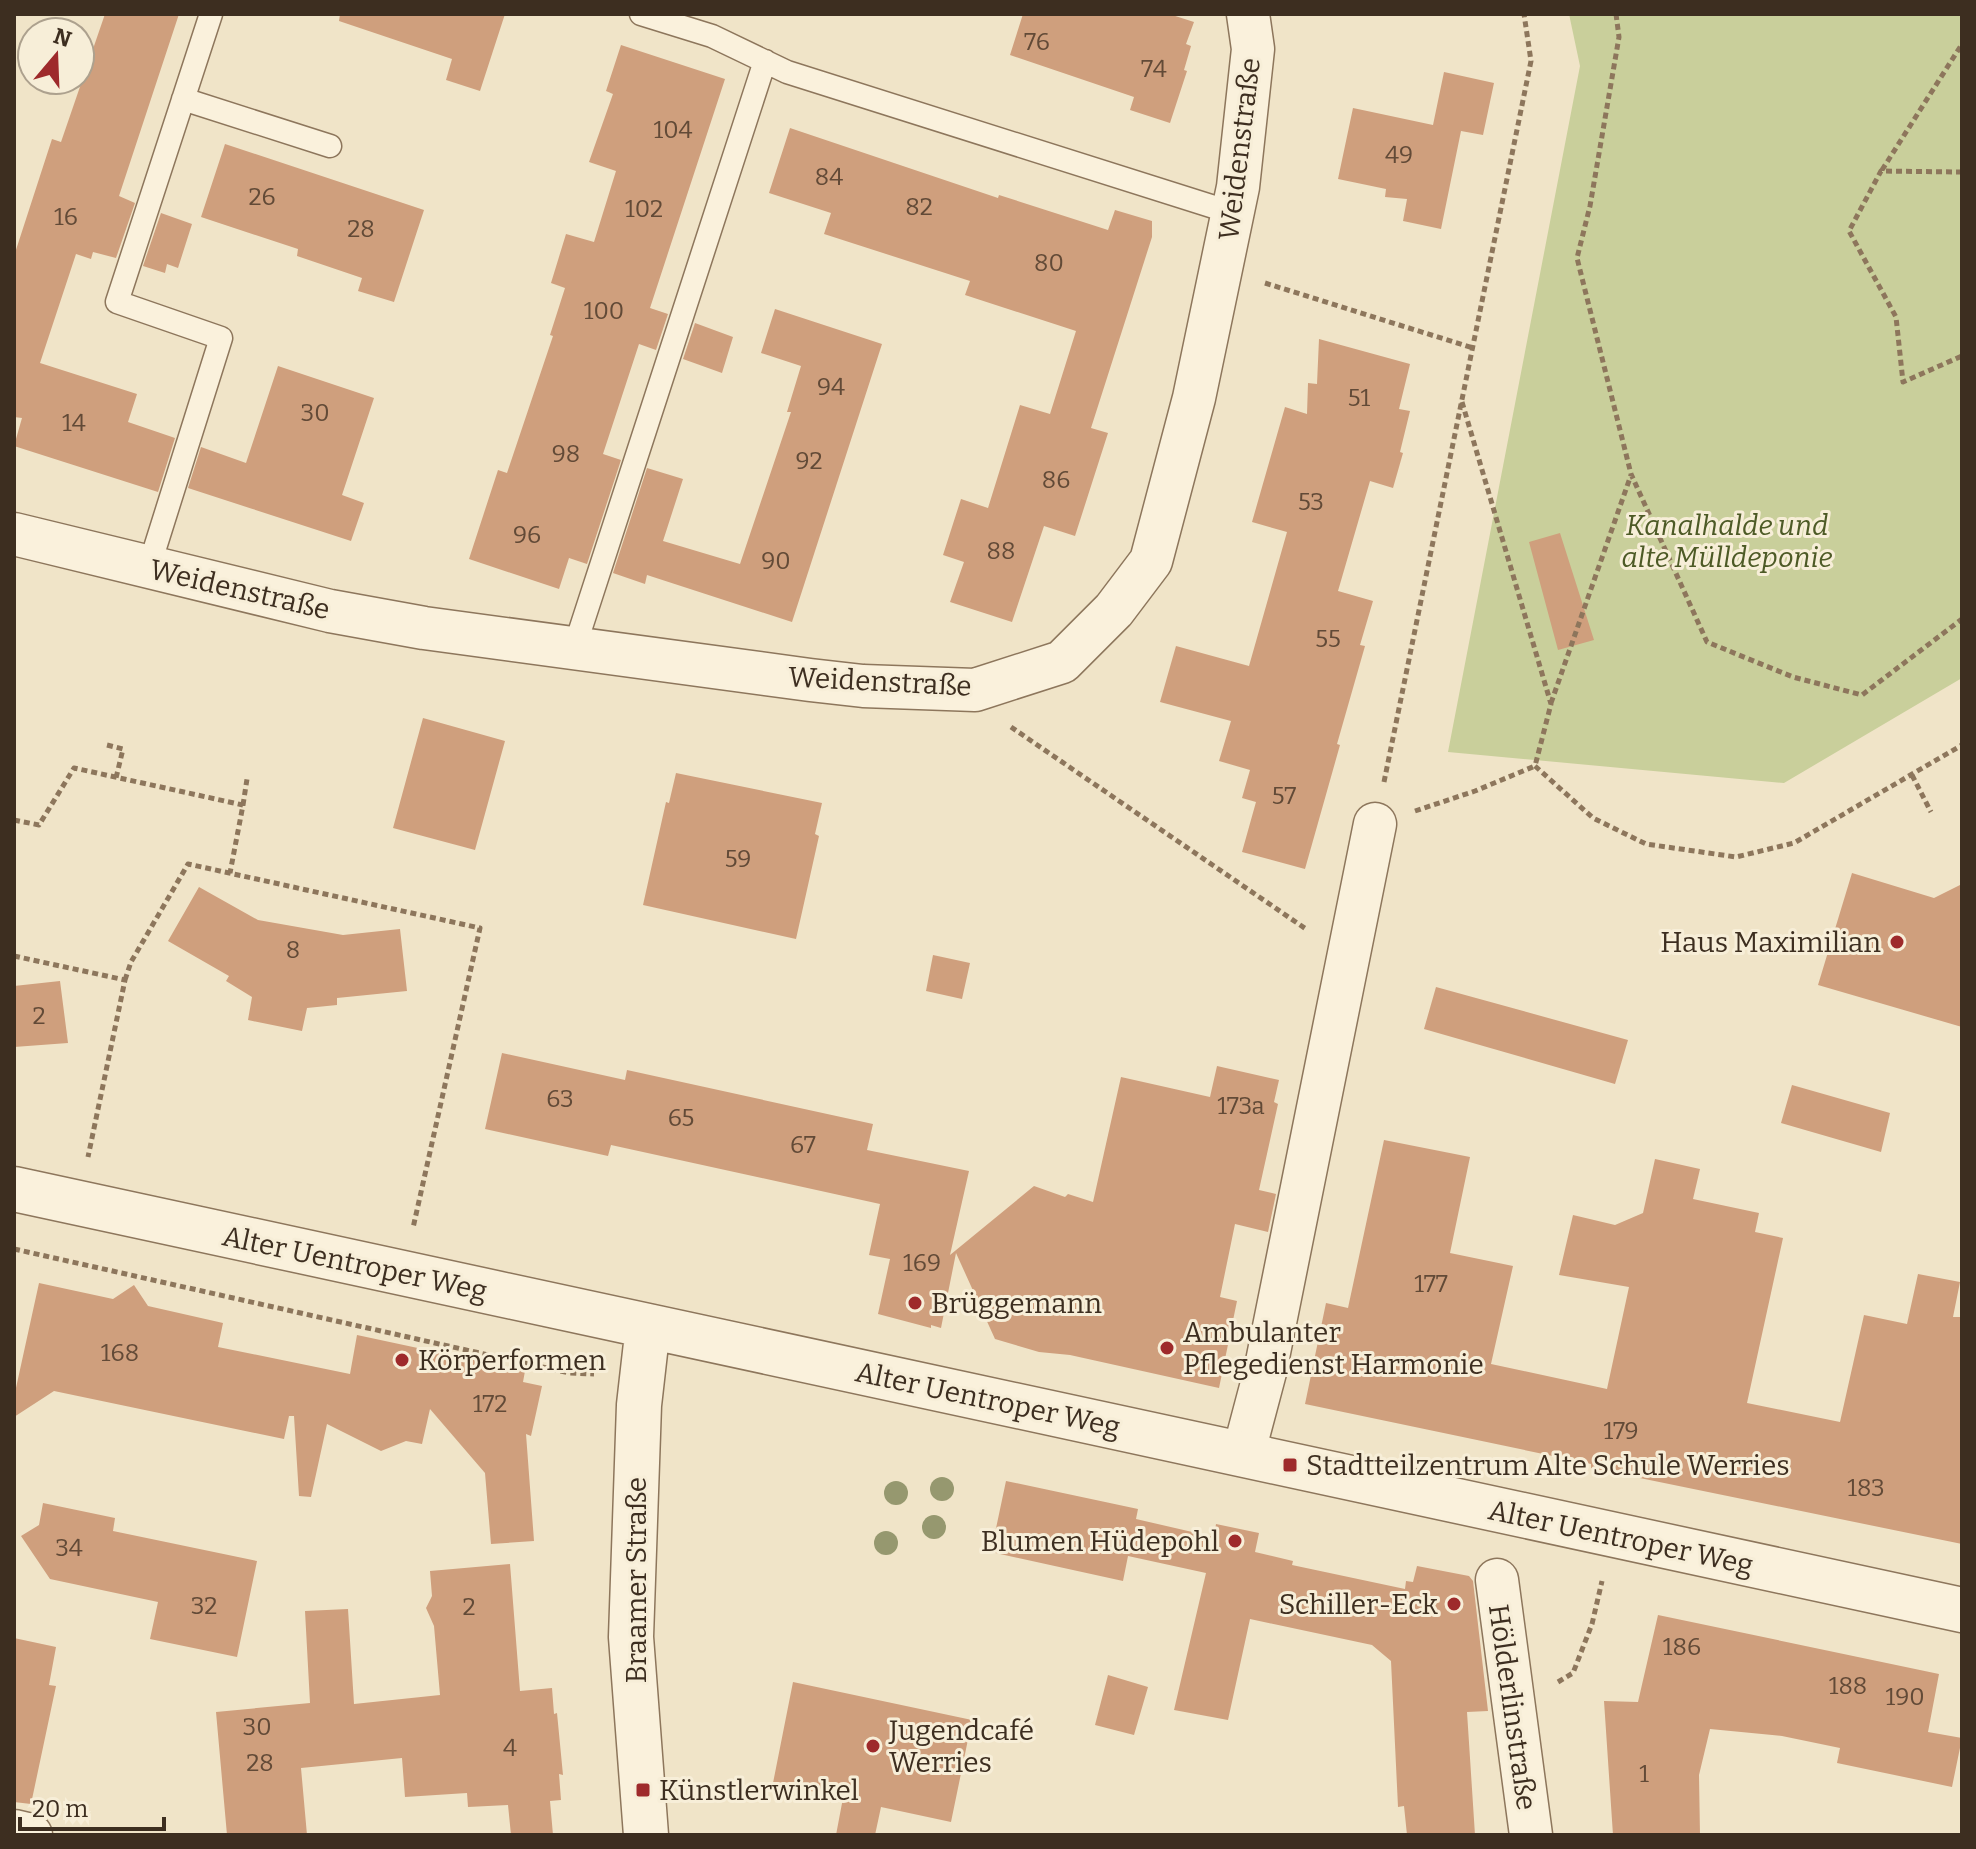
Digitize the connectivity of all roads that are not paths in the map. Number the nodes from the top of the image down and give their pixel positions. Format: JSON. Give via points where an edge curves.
{"nodes":[{"id":1,"x":211,"y":14,"type":"edge"},
{"id":2,"x":641,"y":14,"type":"edge"},
{"id":3,"x":1248,"y":14,"type":"edge"},
{"id":4,"x":710,"y":24,"type":"edge"},
{"id":5,"x":765,"y":61,"type":"junction"},
{"id":6,"x":183,"y":99,"type":"junction"},
{"id":7,"x":330,"y":146,"type":"dead end"},
{"id":8,"x":1233,"y":213,"type":"junction"},
{"id":9,"x":14,"y":534,"type":"edge"},
{"id":10,"x":149,"y":567,"type":"junction"},
{"id":11,"x":574,"y":649,"type":"junction"},
{"id":12,"x":1375,"y":824,"type":"road end"},
{"id":13,"x":14,"y":1189,"type":"edge"},
{"id":14,"x":648,"y":1326,"type":"junction"},
{"id":15,"x":1243,"y":1455,"type":"junction"},
{"id":16,"x":1497,"y":1580,"type":"dead end"},
{"id":17,"x":1962,"y":1610,"type":"edge"},
{"id":18,"x":14,"y":1831,"type":"edge"},
{"id":19,"x":31,"y":1835,"type":"edge"},
{"id":20,"x":646,"y":1835,"type":"edge"},
{"id":21,"x":1531,"y":1835,"type":"edge"}],
"edges":[{"from":1,"to":6,"type":"lane"},
{"from":2,"to":4,"type":"lane"},
{"from":3,"to":8,"type":"street","name":"Weidenstraße","via":[[1253,49]]},
{"from":4,"to":5,"type":"lane"},
{"from":5,"to":8,"type":"lane"},
{"from":5,"to":11,"type":"lane"},
{"from":6,"to":7,"type":"lane"},
{"from":6,"to":10,"type":"lane","via":[[117,302],[221,338]]},
{"from":8,"to":11,"type":"street","name":"Weidenstraße","via":[[1194,398],[1151,561],[1114,610],[1062,662],[975,690],[863,686]]},
{"from":9,"to":10,"type":"street","name":"Weidenstraße"},
{"from":10,"to":11,"type":"street","name":"Weidenstraße","via":[[330,611]]},
{"from":12,"to":15,"type":"street","via":[[1265,1372]]},
{"from":13,"to":14,"type":"street","name":"Alter Uentroper Weg"},
{"from":14,"to":15,"type":"street","name":"Alter Uentroper Weg"},
{"from":14,"to":20,"type":"street","name":"Braamer Straße","via":[[641,1376],[631,1637]]},
{"from":15,"to":17,"type":"street","name":"Alter Uentroper Weg"},
{"from":16,"to":21,"type":"street","name":"Hölderlinstraße"},
{"from":18,"to":19,"type":"street"}]}
